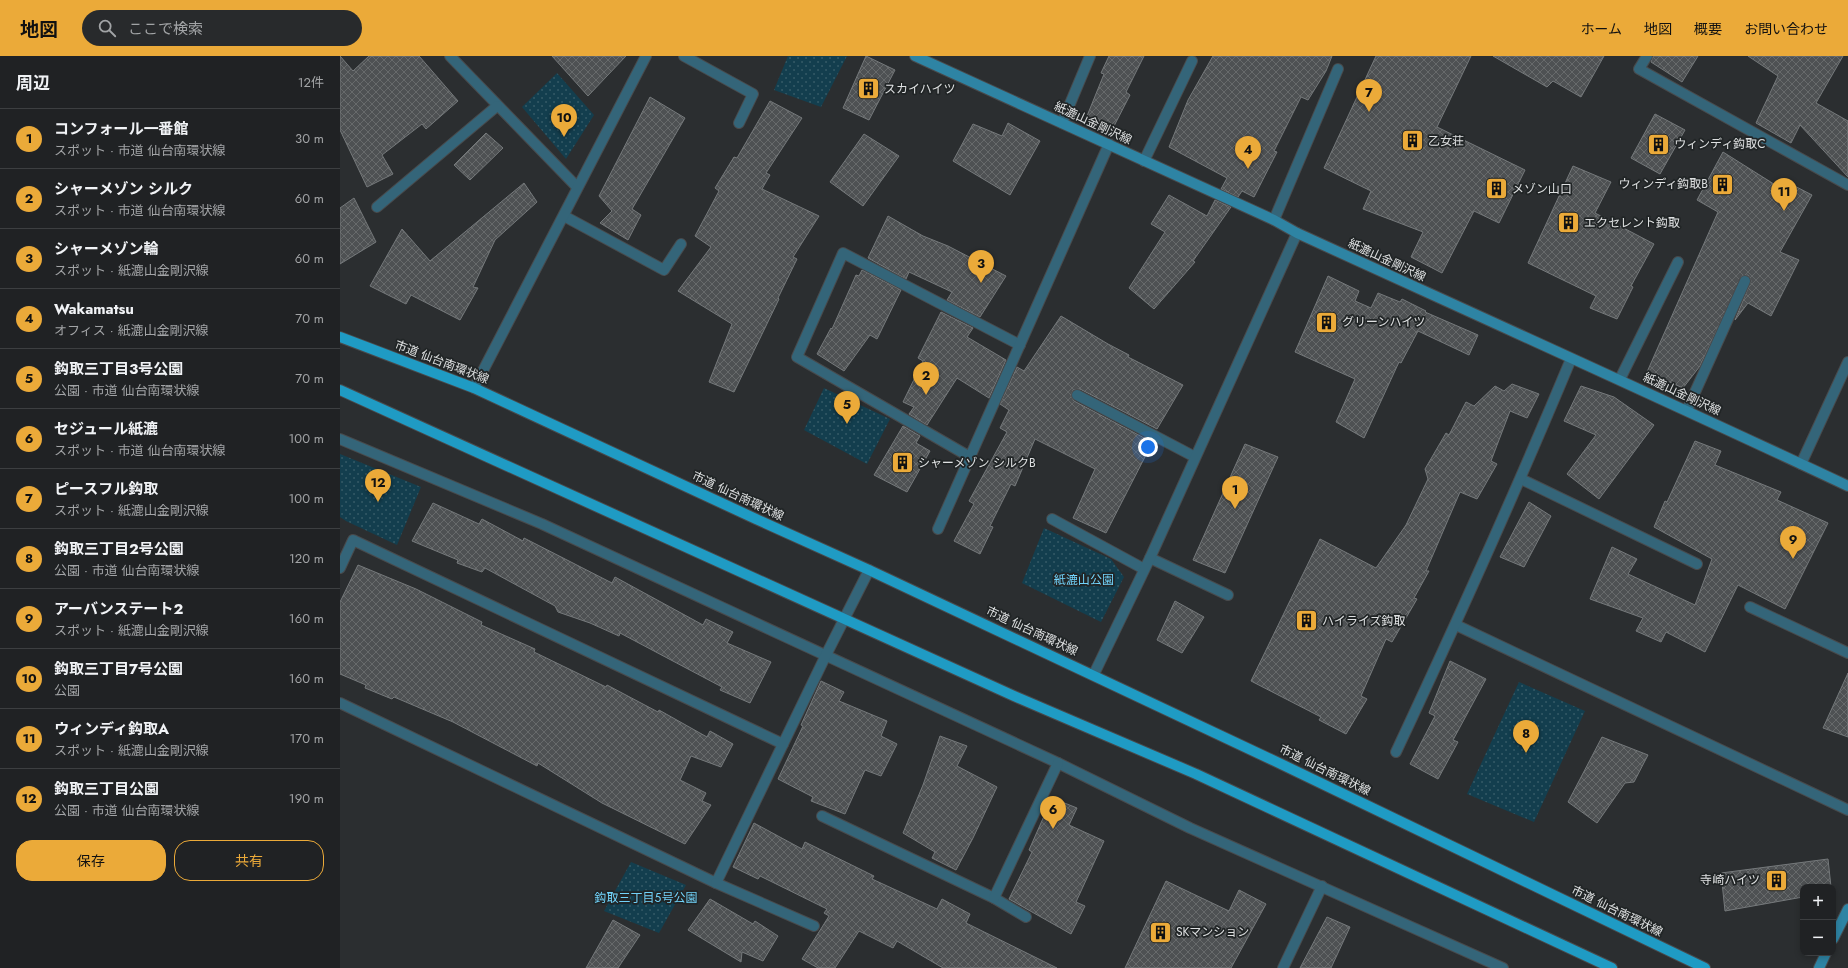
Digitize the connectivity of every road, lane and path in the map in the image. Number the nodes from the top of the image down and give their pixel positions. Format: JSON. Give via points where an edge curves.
{"nodes":[{"id":1,"x":450,"y":56,"type":"edge"},
{"id":2,"x":646,"y":56,"type":"edge"},
{"id":3,"x":684,"y":56,"type":"edge"},
{"id":4,"x":916,"y":56,"type":"edge"},
{"id":5,"x":1090,"y":56,"type":"edge"},
{"id":6,"x":1647,"y":56,"type":"edge"},
{"id":7,"x":1192,"y":61,"type":"dead end"},
{"id":8,"x":1338,"y":69,"type":"dead end"},
{"id":9,"x":497,"y":106,"type":"junction"},
{"id":10,"x":739,"y":122,"type":"dead end"},
{"id":11,"x":1062,"y":123,"type":"junction"},
{"id":12,"x":1109,"y":144,"type":"junction"},
{"id":13,"x":1144,"y":161,"type":"junction"},
{"id":14,"x":1848,"y":185,"type":"edge"},
{"id":15,"x":577,"y":187,"type":"junction"},
{"id":16,"x":377,"y":207,"type":"dead end"},
{"id":17,"x":564,"y":216,"type":"junction"},
{"id":18,"x":1274,"y":220,"type":"junction"},
{"id":19,"x":1297,"y":233,"type":"junction"},
{"id":20,"x":681,"y":244,"type":"dead end"},
{"id":21,"x":1678,"y":262,"type":"dead end"},
{"id":22,"x":1745,"y":281,"type":"dead end"},
{"id":23,"x":340,"y":337,"type":"edge"},
{"id":24,"x":1020,"y":345,"type":"junction"},
{"id":25,"x":1571,"y":359,"type":"junction"},
{"id":26,"x":1848,"y":362,"type":"edge"},
{"id":27,"x":1620,"y":379,"type":"junction"},
{"id":28,"x":474,"y":388,"type":"junction"},
{"id":29,"x":340,"y":390,"type":"edge"},
{"id":30,"x":1077,"y":395,"type":"dead end"},
{"id":31,"x":1687,"y":410,"type":"junction"},
{"id":32,"x":340,"y":439,"type":"edge"},
{"id":33,"x":970,"y":457,"type":"junction"},
{"id":34,"x":1195,"y":457,"type":"junction"},
{"id":35,"x":1801,"y":464,"type":"junction"},
{"id":36,"x":1521,"y":479,"type":"junction"},
{"id":37,"x":1848,"y":486,"type":"edge"},
{"id":38,"x":1052,"y":519,"type":"dead end"},
{"id":39,"x":938,"y":529,"type":"dead end"},
{"id":40,"x":1150,"y":558,"type":"junction"},
{"id":41,"x":1697,"y":564,"type":"dead end"},
{"id":42,"x":340,"y":568,"type":"edge"},
{"id":43,"x":1144,"y":569,"type":"junction"},
{"id":44,"x":869,"y":570,"type":"junction"},
{"id":45,"x":1228,"y":595,"type":"dead end"},
{"id":46,"x":1750,"y":607,"type":"dead end"},
{"id":47,"x":845,"y":618,"type":"junction"},
{"id":48,"x":1456,"y":625,"type":"junction"},
{"id":49,"x":1848,"y":653,"type":"edge"},
{"id":50,"x":826,"y":655,"type":"junction"},
{"id":51,"x":1094,"y":674,"type":"junction"},
{"id":52,"x":340,"y":702,"type":"edge"},
{"id":53,"x":783,"y":744,"type":"junction"},
{"id":54,"x":1396,"y":752,"type":"dead end"},
{"id":55,"x":1058,"y":763,"type":"junction"},
{"id":56,"x":1848,"y":810,"type":"edge"},
{"id":57,"x":822,"y":816,"type":"dead end"},
{"id":58,"x":716,"y":883,"type":"junction"},
{"id":59,"x":1322,"y":886,"type":"junction"},
{"id":60,"x":994,"y":898,"type":"junction"},
{"id":61,"x":1848,"y":909,"type":"edge"},
{"id":62,"x":1026,"y":918,"type":"dead end"},
{"id":63,"x":814,"y":926,"type":"dead end"},
{"id":64,"x":1836,"y":933,"type":"edge"},
{"id":65,"x":1825,"y":956,"type":"edge"},
{"id":66,"x":1283,"y":968,"type":"edge"},
{"id":67,"x":1503,"y":968,"type":"edge"},
{"id":68,"x":1612,"y":968,"type":"edge"},
{"id":69,"x":1705,"y":968,"type":"edge"},
{"id":70,"x":1819,"y":968,"type":"edge"}],
"edges":[{"from":1,"to":9,"type":"street"},
{"from":2,"to":15,"type":"street"},
{"from":3,"to":10,"type":"street","via":[[753,94]]},
{"from":4,"to":11,"type":"street","name":"紙漉山金剛沢線"},
{"from":5,"to":11,"type":"street"},
{"from":6,"to":14,"type":"street","via":[[1639,69]]},
{"from":7,"to":13,"type":"street"},
{"from":8,"to":18,"type":"street"},
{"from":9,"to":15,"type":"street"},
{"from":9,"to":16,"type":"street"},
{"from":11,"to":12,"type":"street","name":"紙漉山金剛沢線"},
{"from":12,"to":13,"type":"street","name":"紙漉山金剛沢線"},
{"from":12,"to":24,"type":"street"},
{"from":13,"to":18,"type":"street","name":"紙漉山金剛沢線"},
{"from":15,"to":17,"type":"street"},
{"from":17,"to":20,"type":"street","via":[[664,270]]},
{"from":17,"to":28,"type":"street"},
{"from":18,"to":19,"type":"street","name":"紙漉山金剛沢線"},
{"from":19,"to":25,"type":"street","name":"紙漉山金剛沢線"},
{"from":19,"to":34,"type":"street"},
{"from":21,"to":27,"type":"street"},
{"from":22,"to":31,"type":"street"},
{"from":23,"to":28,"type":"main road","name":"市道 仙台南環状線"},
{"from":24,"to":33,"type":"street"},
{"from":24,"to":33,"type":"street","via":[[843,252],[797,357]]},
{"from":25,"to":27,"type":"street","name":"紙漉山金剛沢線"},
{"from":25,"to":36,"type":"street"},
{"from":26,"to":35,"type":"street"},
{"from":27,"to":31,"type":"street","name":"紙漉山金剛沢線"},
{"from":28,"to":44,"type":"main road","name":"市道 仙台南環状線"},
{"from":29,"to":47,"type":"main road"},
{"from":30,"to":34,"type":"street"},
{"from":31,"to":35,"type":"street","name":"紙漉山金剛沢線"},
{"from":32,"to":50,"type":"street","via":[[542,524]]},
{"from":33,"to":39,"type":"street"},
{"from":34,"to":40,"type":"street"},
{"from":35,"to":37,"type":"street","name":"紙漉山金剛沢線"},
{"from":36,"to":41,"type":"street"},
{"from":36,"to":48,"type":"street"},
{"from":38,"to":43,"type":"street"},
{"from":40,"to":43,"type":"street"},
{"from":40,"to":45,"type":"street"},
{"from":42,"to":53,"type":"street","via":[[353,540]]},
{"from":43,"to":51,"type":"street"},
{"from":44,"to":47,"type":"street"},
{"from":44,"to":51,"type":"main road","name":"市道 仙台南環状線"},
{"from":46,"to":49,"type":"street"},
{"from":47,"to":50,"type":"street"},
{"from":47,"to":68,"type":"main road","via":[[1014,696],[1196,774]]},
{"from":48,"to":54,"type":"street"},
{"from":48,"to":56,"type":"street"},
{"from":50,"to":53,"type":"street"},
{"from":50,"to":55,"type":"street"},
{"from":51,"to":69,"type":"main road","name":"市道 仙台南環状線"},
{"from":52,"to":58,"type":"street"},
{"from":53,"to":58,"type":"street"},
{"from":55,"to":59,"type":"street","via":[[1190,828]]},
{"from":55,"to":60,"type":"street"},
{"from":57,"to":60,"type":"street"},
{"from":58,"to":63,"type":"street"},
{"from":59,"to":66,"type":"street"},
{"from":59,"to":67,"type":"street"},
{"from":60,"to":62,"type":"street"},
{"from":61,"to":64,"type":"street"},
{"from":65,"to":70,"type":"street"}]}
